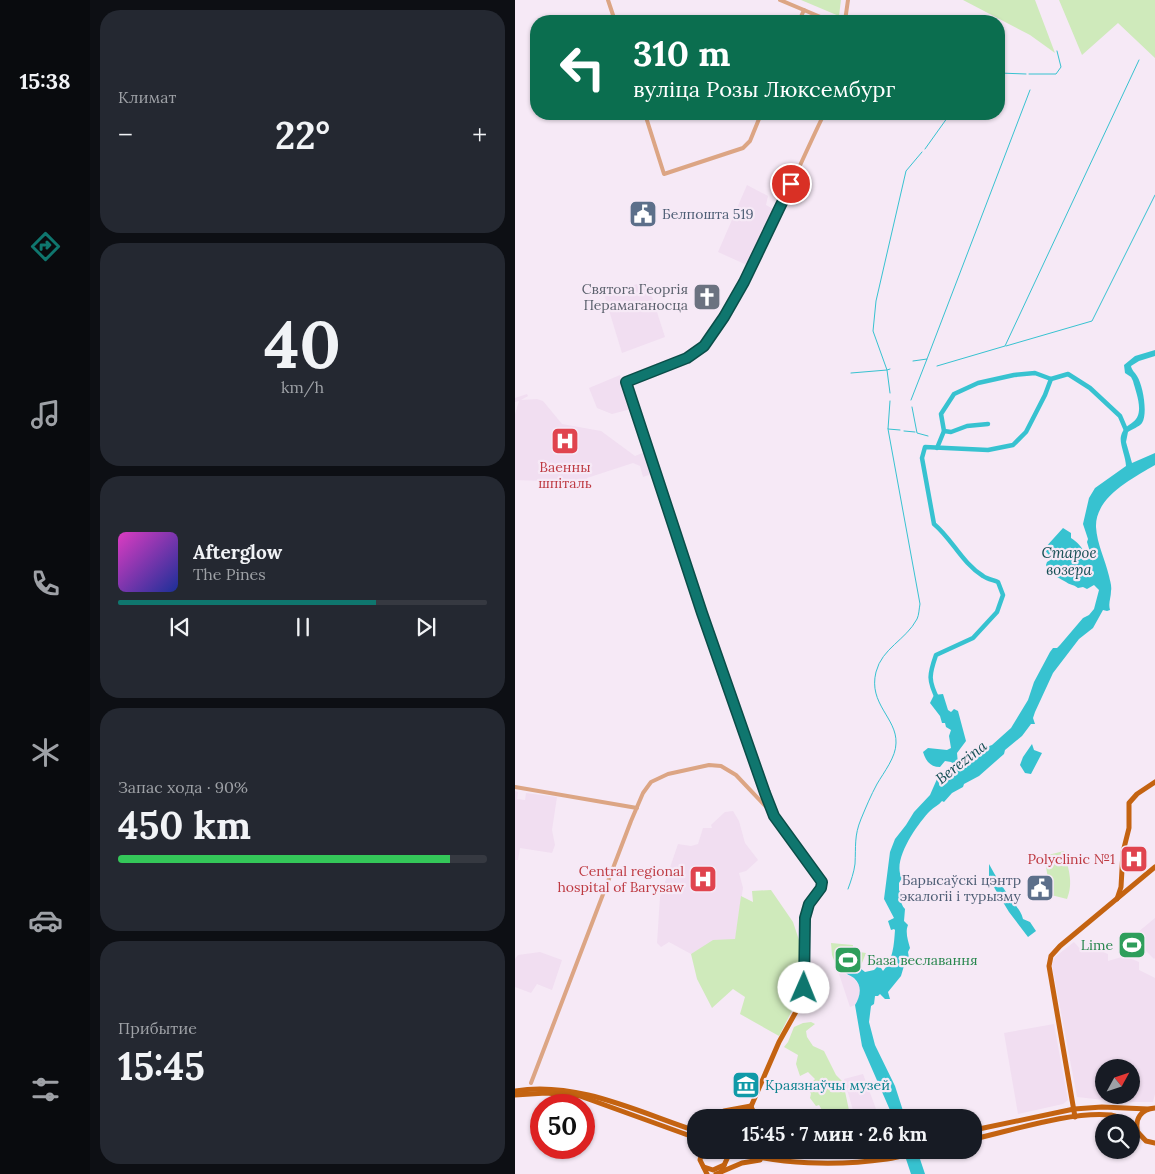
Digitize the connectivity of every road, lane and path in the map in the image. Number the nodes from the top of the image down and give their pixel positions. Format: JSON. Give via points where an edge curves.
{"nodes":[{"id":1,"x":608,"y":0,"type":"edge"},
{"id":2,"x":780,"y":0,"type":"edge"},
{"id":3,"x":848,"y":0,"type":"edge"},
{"id":4,"x":804,"y":10,"type":"junction"},
{"id":5,"x":613,"y":15,"type":"edge"},
{"id":6,"x":802,"y":15,"type":"edge"},
{"id":7,"x":815,"y":15,"type":"edge"},
{"id":8,"x":846,"y":15,"type":"edge"},
{"id":9,"x":647,"y":120,"type":"edge"},
{"id":10,"x":759,"y":120,"type":"edge"},
{"id":11,"x":821,"y":120,"type":"edge"},
{"id":12,"x":626,"y":382,"type":"joint"},
{"id":13,"x":1155,"y":782,"type":"edge"},
{"id":14,"x":515,"y":787,"type":"edge"},
{"id":15,"x":765,"y":793,"type":"junction"},
{"id":16,"x":759,"y":798,"type":"junction"},
{"id":17,"x":637,"y":808,"type":"junction"},
{"id":18,"x":774,"y":816,"type":"junction"},
{"id":19,"x":1155,"y":867,"type":"edge"},
{"id":20,"x":1121,"y":887,"type":"junction"},
{"id":21,"x":1129,"y":889,"type":"junction"},
{"id":22,"x":1117,"y":899,"type":"junction"},
{"id":23,"x":531,"y":1083,"type":"dead end"},
{"id":24,"x":515,"y":1091,"type":"edge"},
{"id":25,"x":515,"y":1095,"type":"edge"},
{"id":26,"x":751,"y":1106,"type":"junction"},
{"id":27,"x":1152,"y":1107,"type":"edge"},
{"id":28,"x":737,"y":1109,"type":"edge"},
{"id":29,"x":750,"y":1109,"type":"edge"},
{"id":30,"x":752,"y":1109,"type":"edge"},
{"id":31,"x":1074,"y":1109,"type":"junction"},
{"id":32,"x":1095,"y":1116,"type":"edge"},
{"id":33,"x":1140,"y":1116,"type":"edge"},
{"id":34,"x":1075,"y":1117,"type":"junction"},
{"id":35,"x":687,"y":1128,"type":"edge"},
{"id":36,"x":982,"y":1128,"type":"edge"},
{"id":37,"x":687,"y":1135,"type":"edge"},
{"id":38,"x":1140,"y":1135,"type":"edge"},
{"id":39,"x":982,"y":1137,"type":"edge"},
{"id":40,"x":1155,"y":1143,"type":"edge"},
{"id":41,"x":701,"y":1159,"type":"edge"},
{"id":42,"x":727,"y":1159,"type":"edge"},
{"id":43,"x":773,"y":1159,"type":"joint"},
{"id":44,"x":887,"y":1159,"type":"edge"},
{"id":45,"x":725,"y":1164,"type":"junction"},
{"id":46,"x":703,"y":1166,"type":"junction"},
{"id":47,"x":719,"y":1173,"type":"edge"},
{"id":48,"x":708,"y":1174,"type":"edge"}],
"edges":[{"from":1,"to":5,"type":"street"},
{"from":2,"to":4,"type":"street"},
{"from":3,"to":8,"type":"street"},
{"from":4,"to":6,"type":"street"},
{"from":4,"to":7,"type":"street"},
{"from":9,"to":10,"type":"street","via":[[664,174],[743,148],[750,141]]},
{"from":11,"to":12,"type":"street","via":[[744,282],[704,346],[674,364]]},
{"from":12,"to":15,"type":"main road"},
{"from":13,"to":20,"type":"main road","via":[[1129,803]]},
{"from":14,"to":17,"type":"street"},
{"from":15,"to":16,"type":"street"},
{"from":15,"to":18,"type":"main road"},
{"from":16,"to":17,"type":"street","via":[[736,775],[721,766],[709,765],[681,770],[655,780],[647,787]]},
{"from":16,"to":18,"type":"street"},
{"from":17,"to":23,"type":"street"},
{"from":18,"to":26,"type":"main road","via":[[822,882],[805,918],[802,1002],[779,1042]]},
{"from":19,"to":21,"type":"main road"},
{"from":20,"to":21,"type":"main road"},
{"from":20,"to":22,"type":"main road"},
{"from":21,"to":22,"type":"main road"},
{"from":22,"to":31,"type":"main road","via":[[1060,946],[1049,960]]},
{"from":24,"to":35,"type":"main road","via":[[581,1092]]},
{"from":25,"to":37,"type":"main road","via":[[580,1096]]},
{"from":26,"to":28,"type":"main road"},
{"from":26,"to":29,"type":"main road"},
{"from":26,"to":30,"type":"main road"},
{"from":27,"to":31,"type":"main road"},
{"from":27,"to":33,"type":"main road"},
{"from":31,"to":34,"type":"main road"},
{"from":31,"to":36,"type":"main road"},
{"from":32,"to":34,"type":"main road"},
{"from":34,"to":39,"type":"main road"},
{"from":38,"to":40,"type":"main road"},
{"from":41,"to":46,"type":"main road"},
{"from":42,"to":45,"type":"main road"},
{"from":43,"to":44,"type":"main road","via":[[832,1163]]},
{"from":43,"to":47,"type":"main road","via":[[742,1163]]},
{"from":45,"to":46,"type":"main road","via":[[713,1170]]},
{"from":45,"to":47,"type":"main road"},
{"from":46,"to":48,"type":"main road"}]}
